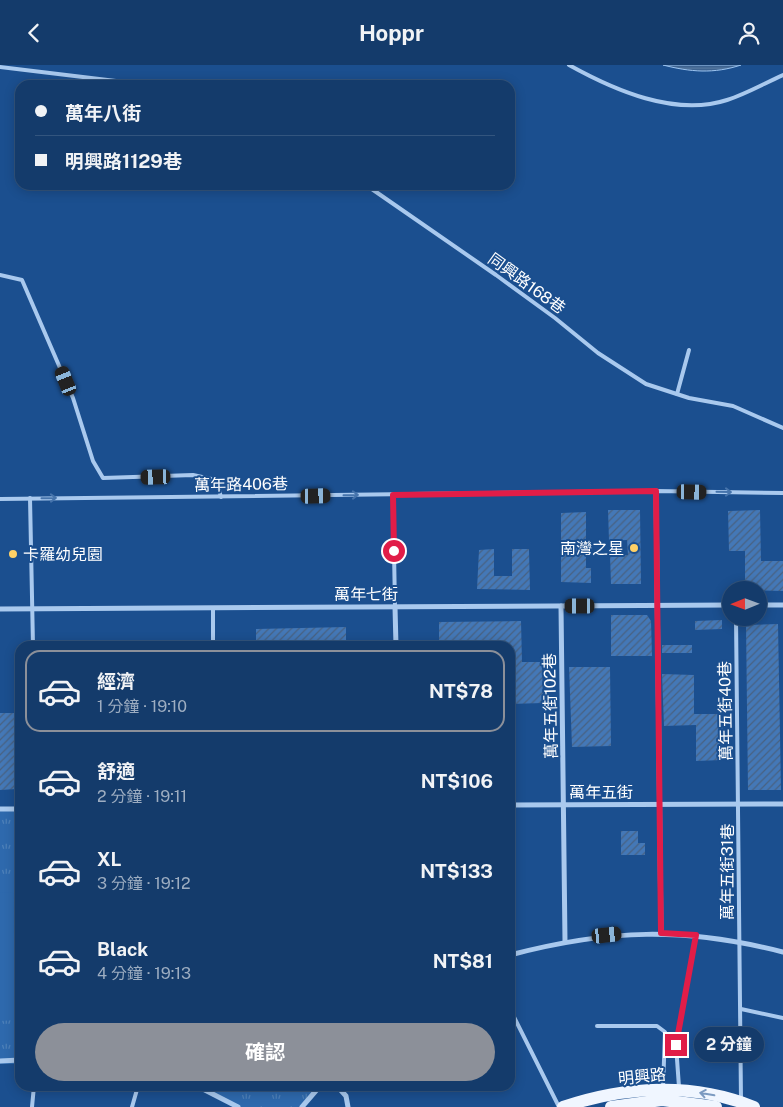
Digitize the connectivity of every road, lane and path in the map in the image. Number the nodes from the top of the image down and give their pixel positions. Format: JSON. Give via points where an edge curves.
{"nodes":[{"id":1,"x":569,"y":65,"type":"edge"},
{"id":2,"x":0,"y":67,"type":"edge"},
{"id":3,"x":783,"y":75,"type":"edge"},
{"id":4,"x":108,"y":80,"type":"edge"},
{"id":5,"x":373,"y":190,"type":"edge"},
{"id":6,"x":0,"y":275,"type":"edge"},
{"id":7,"x":689,"y":350,"type":"dead end"},
{"id":8,"x":678,"y":394,"type":"junction"},
{"id":9,"x":783,"y":428,"type":"edge"},
{"id":10,"x":656,"y":491,"type":"junction"},
{"id":11,"x":783,"y":493,"type":"edge"},
{"id":12,"x":393,"y":495,"type":"junction"},
{"id":13,"x":221,"y":497,"type":"junction"},
{"id":14,"x":0,"y":499,"type":"edge"},
{"id":15,"x":30,"y":499,"type":"junction"},
{"id":16,"x":657,"y":605,"type":"junction"},
{"id":17,"x":722,"y":605,"type":"edge"},
{"id":18,"x":768,"y":605,"type":"edge"},
{"id":19,"x":783,"y":605,"type":"edge"},
{"id":20,"x":561,"y":606,"type":"junction"},
{"id":21,"x":395,"y":607,"type":"junction"},
{"id":22,"x":213,"y":608,"type":"junction"},
{"id":23,"x":0,"y":609,"type":"edge"},
{"id":24,"x":33,"y":609,"type":"junction"},
{"id":25,"x":736,"y":626,"type":"edge"},
{"id":26,"x":33,"y":641,"type":"edge"},
{"id":27,"x":213,"y":641,"type":"edge"},
{"id":28,"x":396,"y":641,"type":"edge"},
{"id":29,"x":783,"y":803,"type":"edge"},
{"id":30,"x":659,"y":804,"type":"junction"},
{"id":31,"x":739,"y":804,"type":"junction"},
{"id":32,"x":515,"y":805,"type":"edge"},
{"id":33,"x":564,"y":805,"type":"junction"},
{"id":34,"x":0,"y":809,"type":"edge"},
{"id":35,"x":15,"y":809,"type":"edge"},
{"id":36,"x":661,"y":933,"type":"junction"},
{"id":37,"x":696,"y":935,"type":"junction"},
{"id":38,"x":565,"y":941,"type":"junction"},
{"id":39,"x":740,"y":941,"type":"junction"},
{"id":40,"x":783,"y":952,"type":"edge"},
{"id":41,"x":515,"y":954,"type":"edge"},
{"id":42,"x":741,"y":1009,"type":"junction"},
{"id":43,"x":783,"y":1018,"type":"edge"},
{"id":44,"x":515,"y":1019,"type":"edge"},
{"id":45,"x":597,"y":1026,"type":"dead end"},
{"id":46,"x":15,"y":1060,"type":"edge"},
{"id":47,"x":0,"y":1061,"type":"edge"},
{"id":48,"x":664,"y":1088,"type":"junction"},
{"id":49,"x":679,"y":1089,"type":"junction"},
{"id":50,"x":34,"y":1091,"type":"edge"},
{"id":51,"x":137,"y":1091,"type":"edge"},
{"id":52,"x":207,"y":1091,"type":"edge"},
{"id":53,"x":316,"y":1091,"type":"edge"},
{"id":54,"x":342,"y":1091,"type":"edge"},
{"id":55,"x":741,"y":1102,"type":"junction"},
{"id":56,"x":32,"y":1107,"type":"edge"},
{"id":57,"x":132,"y":1107,"type":"edge"},
{"id":58,"x":238,"y":1107,"type":"edge"},
{"id":59,"x":302,"y":1107,"type":"edge"},
{"id":60,"x":348,"y":1107,"type":"edge"},
{"id":61,"x":559,"y":1107,"type":"edge"},
{"id":62,"x":563,"y":1107,"type":"edge"},
{"id":63,"x":611,"y":1107,"type":"edge"},
{"id":64,"x":716,"y":1107,"type":"edge"},
{"id":65,"x":754,"y":1107,"type":"edge"}],
"edges":[{"from":1,"to":3,"type":"lane","via":[[638,95],[700,105],[727,100]]},
{"from":2,"to":4,"type":"lane"},
{"from":5,"to":8,"type":"lane","name":"同興路168巷","via":[[496,275],[606,358],[646,384]]},
{"from":6,"to":13,"type":"lane","via":[[22,280],[73,398],[93,461],[103,478],[193,475],[216,480]]},
{"from":7,"to":8,"type":"lane"},
{"from":8,"to":9,"type":"lane","name":"同興路168巷","via":[[733,405]]},
{"from":10,"to":11,"type":"lane","name":"萬年路406巷","one_way":true},
{"from":10,"to":12,"type":"lane","name":"萬年路406巷"},
{"from":10,"to":16,"type":"street"},
{"from":13,"to":12,"type":"lane","name":"萬年路406巷","one_way":true},
{"from":12,"to":21,"type":"lane"},
{"from":15,"to":13,"type":"lane","name":"萬年路406巷","one_way":true},
{"from":14,"to":15,"type":"lane","name":"萬年路406巷"},
{"from":15,"to":24,"type":"lane"},
{"from":16,"to":17,"type":"street","name":"萬年七街"},
{"from":16,"to":20,"type":"street","name":"萬年七街"},
{"from":16,"to":30,"type":"street"},
{"from":18,"to":19,"type":"street"},
{"from":20,"to":21,"type":"street","name":"萬年七街"},
{"from":20,"to":33,"type":"street","name":"萬年五街102巷"},
{"from":21,"to":22,"type":"street","name":"萬年七街"},
{"from":21,"to":28,"type":"street"},
{"from":22,"to":24,"type":"street","name":"萬年七街"},
{"from":22,"to":27,"type":"lane"},
{"from":23,"to":24,"type":"street","name":"萬年七街"},
{"from":24,"to":26,"type":"lane"},
{"from":25,"to":31,"type":"lane","name":"萬年五街40巷"},
{"from":29,"to":31,"type":"street","name":"萬年五街"},
{"from":30,"to":31,"type":"street","name":"萬年五街"},
{"from":30,"to":33,"type":"street","name":"萬年五街"},
{"from":30,"to":36,"type":"street"},
{"from":31,"to":39,"type":"lane","name":"萬年五街31巷"},
{"from":32,"to":33,"type":"street","name":"萬年五街"},
{"from":33,"to":38,"type":"street","name":"萬年五街102巷"},
{"from":34,"to":35,"type":"street"},
{"from":36,"to":37,"type":"street"},
{"from":36,"to":38,"type":"street"},
{"from":37,"to":39,"type":"street"},
{"from":37,"to":49,"type":"lane","via":[[676,1045]]},
{"from":38,"to":41,"type":"street"},
{"from":39,"to":40,"type":"street"},
{"from":39,"to":42,"type":"lane","name":"萬年五街31巷"},
{"from":42,"to":43,"type":"lane"},
{"from":42,"to":55,"type":"lane","name":"萬年五街31巷"},
{"from":44,"to":61,"type":"lane"},
{"from":45,"to":48,"type":"lane","via":[[657,1026],[664,1032]]},
{"from":46,"to":47,"type":"street"},
{"from":48,"to":49,"type":"main road","name":"明興路"},
{"from":48,"to":62,"type":"main road","name":"明興路","via":[[598,1097]]},
{"from":55,"to":49,"type":"main road","name":"明興路","one_way":true},
{"from":50,"to":56,"type":"lane"},
{"from":51,"to":57,"type":"lane"},
{"from":52,"to":58,"type":"street"},
{"from":53,"to":59,"type":"street"},
{"from":54,"to":60,"type":"street"},
{"from":55,"to":65,"type":"main road","name":"明興路"},
{"from":63,"to":64,"type":"main road","name":"明興路","via":[[662,1100]]}]}
